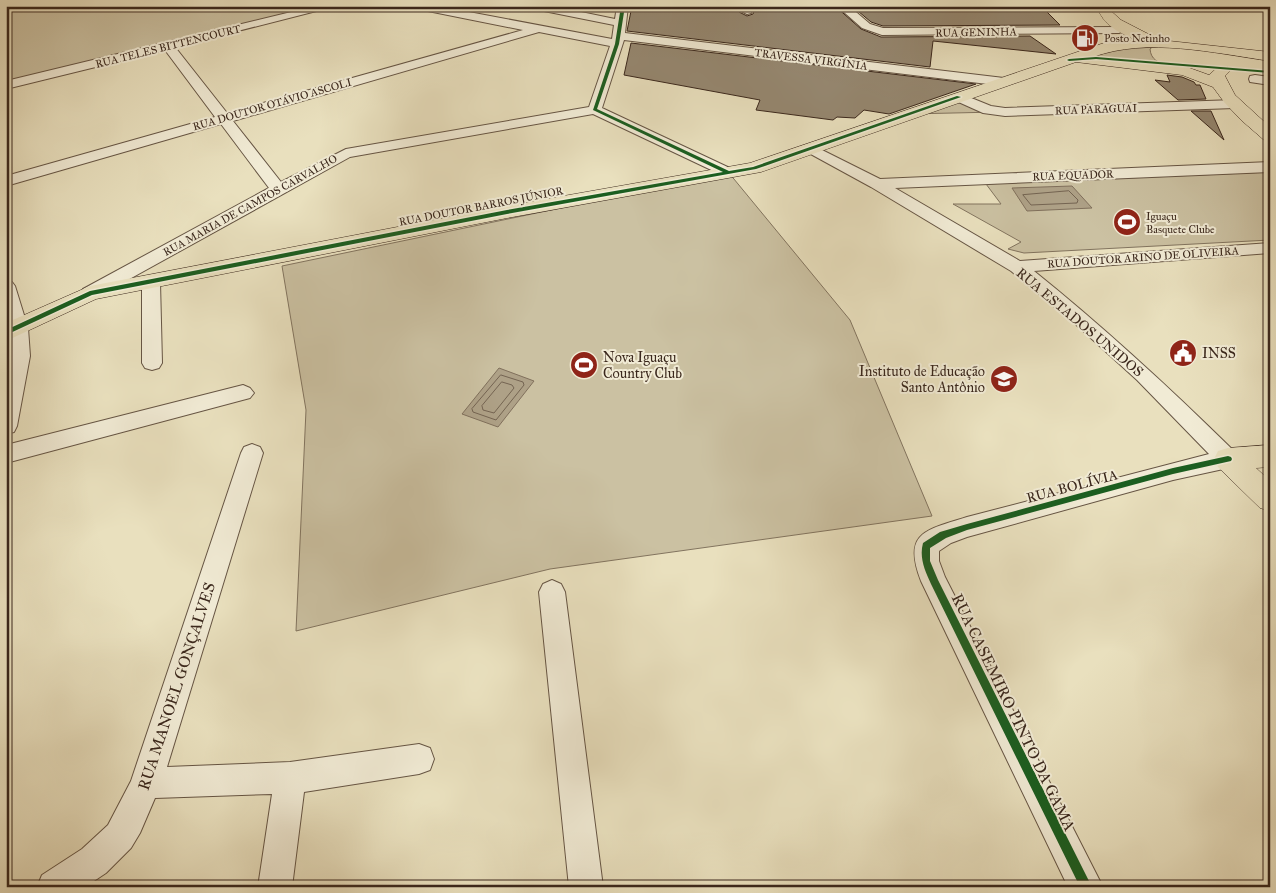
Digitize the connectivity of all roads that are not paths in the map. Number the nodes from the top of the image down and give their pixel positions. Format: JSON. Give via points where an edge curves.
{"nodes":[{"id":1,"x":331,"y":6,"type":"edge"},
{"id":2,"x":418,"y":6,"type":"edge"},
{"id":3,"x":534,"y":6,"type":"edge"},
{"id":4,"x":623,"y":6,"type":"edge"},
{"id":5,"x":842,"y":6,"type":"edge"},
{"id":6,"x":1103,"y":8,"type":"edge"},
{"id":7,"x":1119,"y":28,"type":"junction"},
{"id":8,"x":538,"y":29,"type":"junction"},
{"id":9,"x":618,"y":34,"type":"junction"},
{"id":10,"x":1187,"y":45,"type":"junction"},
{"id":11,"x":168,"y":46,"type":"junction"},
{"id":12,"x":1109,"y":46,"type":"junction"},
{"id":13,"x":1270,"y":57,"type":"edge"},
{"id":14,"x":1069,"y":60,"type":"junction"},
{"id":15,"x":1270,"y":72,"type":"edge"},
{"id":16,"x":1246,"y":73,"type":"junction"},
{"id":17,"x":1270,"y":81,"type":"edge"},
{"id":18,"x":1004,"y":82,"type":"junction"},
{"id":19,"x":1218,"y":83,"type":"junction"},
{"id":20,"x":6,"y":85,"type":"edge"},
{"id":21,"x":959,"y":97,"type":"junction"},
{"id":22,"x":1235,"y":104,"type":"junction"},
{"id":23,"x":596,"y":110,"type":"junction"},
{"id":24,"x":223,"y":118,"type":"junction"},
{"id":25,"x":1270,"y":136,"type":"edge"},
{"id":26,"x":812,"y":149,"type":"junction"},
{"id":27,"x":1270,"y":167,"type":"edge"},
{"id":28,"x":729,"y":173,"type":"junction"},
{"id":29,"x":6,"y":181,"type":"edge"},
{"id":30,"x":877,"y":184,"type":"junction"},
{"id":31,"x":278,"y":189,"type":"junction"},
{"id":32,"x":1270,"y":248,"type":"edge"},
{"id":33,"x":1017,"y":266,"type":"junction"},
{"id":34,"x":151,"y":282,"type":"junction"},
{"id":35,"x":6,"y":286,"type":"edge"},
{"id":36,"x":90,"y":293,"type":"junction"},
{"id":37,"x":12,"y":331,"type":"edge"},
{"id":38,"x":152,"y":363,"type":"dead end"},
{"id":39,"x":243,"y":393,"type":"dead end"},
{"id":40,"x":6,"y":426,"type":"edge"},
{"id":41,"x":252,"y":453,"type":"dead end"},
{"id":42,"x":6,"y":454,"type":"edge"},
{"id":43,"x":1270,"y":456,"type":"edge"},
{"id":44,"x":1228,"y":459,"type":"junction"},
{"id":45,"x":1270,"y":499,"type":"edge"},
{"id":46,"x":926,"y":546,"type":"joint"},
{"id":47,"x":552,"y":592,"type":"dead end"},
{"id":48,"x":419,"y":759,"type":"dead end"},
{"id":49,"x":290,"y":778,"type":"junction"},
{"id":50,"x":146,"y":783,"type":"junction"},
{"id":51,"x":54,"y":887,"type":"edge"},
{"id":52,"x":275,"y":887,"type":"edge"},
{"id":53,"x":586,"y":887,"type":"edge"},
{"id":54,"x":1086,"y":887,"type":"edge"}],
"edges":[{"from":1,"to":11,"type":"street","name":"RUA TELES BITTENCOURT"},
{"from":2,"to":8,"type":"street"},
{"from":3,"to":9,"type":"street"},
{"from":4,"to":9,"type":"street"},
{"from":5,"to":7,"type":"street","name":"RUA GENINHA","via":[[866,26],[882,32]]},
{"from":6,"to":7,"type":"main road"},
{"from":7,"to":10,"type":"main road","via":[[1145,39]]},
{"from":7,"to":12,"type":"main road","via":[[1119,40]]},
{"from":8,"to":9,"type":"street"},
{"from":8,"to":24,"type":"street","name":"RUA DOUTOR OTÁVIO ASCOLI"},
{"from":9,"to":18,"type":"street","name":"TRAVESSA VIRGÍNIA"},
{"from":9,"to":23,"type":"street"},
{"from":10,"to":12,"type":"main road","name":"RUA DOUTOR BARROS JÚNIOR","via":[[1146,43]]},
{"from":10,"to":13,"type":"main road","name":"RUA DOUTOR BARROS JÚNIOR"},
{"from":11,"to":20,"type":"street","name":"RUA TELES BITTENCOURT"},
{"from":11,"to":24,"type":"street"},
{"from":12,"to":14,"type":"main road","name":"RUA DOUTOR BARROS JÚNIOR"},
{"from":14,"to":18,"type":"main road","name":"RUA DOUTOR BARROS JÚNIOR"},
{"from":14,"to":19,"type":"main road","via":[[1184,71]]},
{"from":15,"to":16,"type":"main road"},
{"from":16,"to":17,"type":"street"},
{"from":16,"to":19,"type":"main road","via":[[1220,71]]},
{"from":18,"to":21,"type":"main road","name":"RUA DOUTOR BARROS JÚNIOR"},
{"from":19,"to":22,"type":"main road"},
{"from":21,"to":22,"type":"street","name":"RUA PARAGUAI","via":[[988,110],[1005,112]]},
{"from":21,"to":26,"type":"main road","name":"RUA DOUTOR BARROS JÚNIOR"},
{"from":22,"to":25,"type":"main road"},
{"from":23,"to":28,"type":"street"},
{"from":23,"to":31,"type":"street","name":"RUA MARIA DE CAMPOS CARVALHO","via":[[360,149],[326,162]]},
{"from":24,"to":29,"type":"street","name":"RUA DOUTOR OTÁVIO ASCOLI"},
{"from":24,"to":31,"type":"street"},
{"from":26,"to":28,"type":"main road","name":"RUA DOUTOR BARROS JÚNIOR"},
{"from":26,"to":30,"type":"street","name":"RUA ESTADOS UNIDOS"},
{"from":27,"to":30,"type":"street","name":"RUA EQUADOR"},
{"from":28,"to":34,"type":"main road","name":"RUA DOUTOR BARROS JÚNIOR","via":[[507,212]]},
{"from":30,"to":33,"type":"street","name":"RUA ESTADOS UNIDOS"},
{"from":31,"to":36,"type":"street","name":"RUA MARIA DE CAMPOS CARVALHO"},
{"from":32,"to":33,"type":"street","name":"RUA DOUTOR ARINO DE OLIVEIRA"},
{"from":33,"to":44,"type":"street","name":"RUA ESTADOS UNIDOS","via":[[1137,369]]},
{"from":34,"to":36,"type":"main road","name":"RUA DOUTOR BARROS JÚNIOR"},
{"from":34,"to":38,"type":"street"},
{"from":35,"to":37,"type":"street"},
{"from":36,"to":37,"type":"main road","name":"RUA DOUTOR BARROS JÚNIOR"},
{"from":37,"to":40,"type":"street","via":[[20,356]]},
{"from":39,"to":42,"type":"street"},
{"from":41,"to":50,"type":"street","name":"RUA MANOEL GONÇALVES"},
{"from":43,"to":44,"type":"main road","name":"RUA BOLÍVIA"},
{"from":44,"to":45,"type":"main road","name":"RUA ESTADOS UNIDOS"},
{"from":44,"to":46,"type":"street","name":"RUA BOLÍVIA","via":[[967,527],[943,534]]},
{"from":46,"to":54,"type":"street","name":"RUA CASEMIRO PINTO DA GAMA","via":[[926,562],[934,581]]},
{"from":47,"to":53,"type":"street"},
{"from":48,"to":49,"type":"street"},
{"from":49,"to":50,"type":"street"},
{"from":49,"to":52,"type":"street"},
{"from":50,"to":51,"type":"street","name":"RUA MANOEL GONÇALVES","via":[[126,827],[106,851]]}]}
